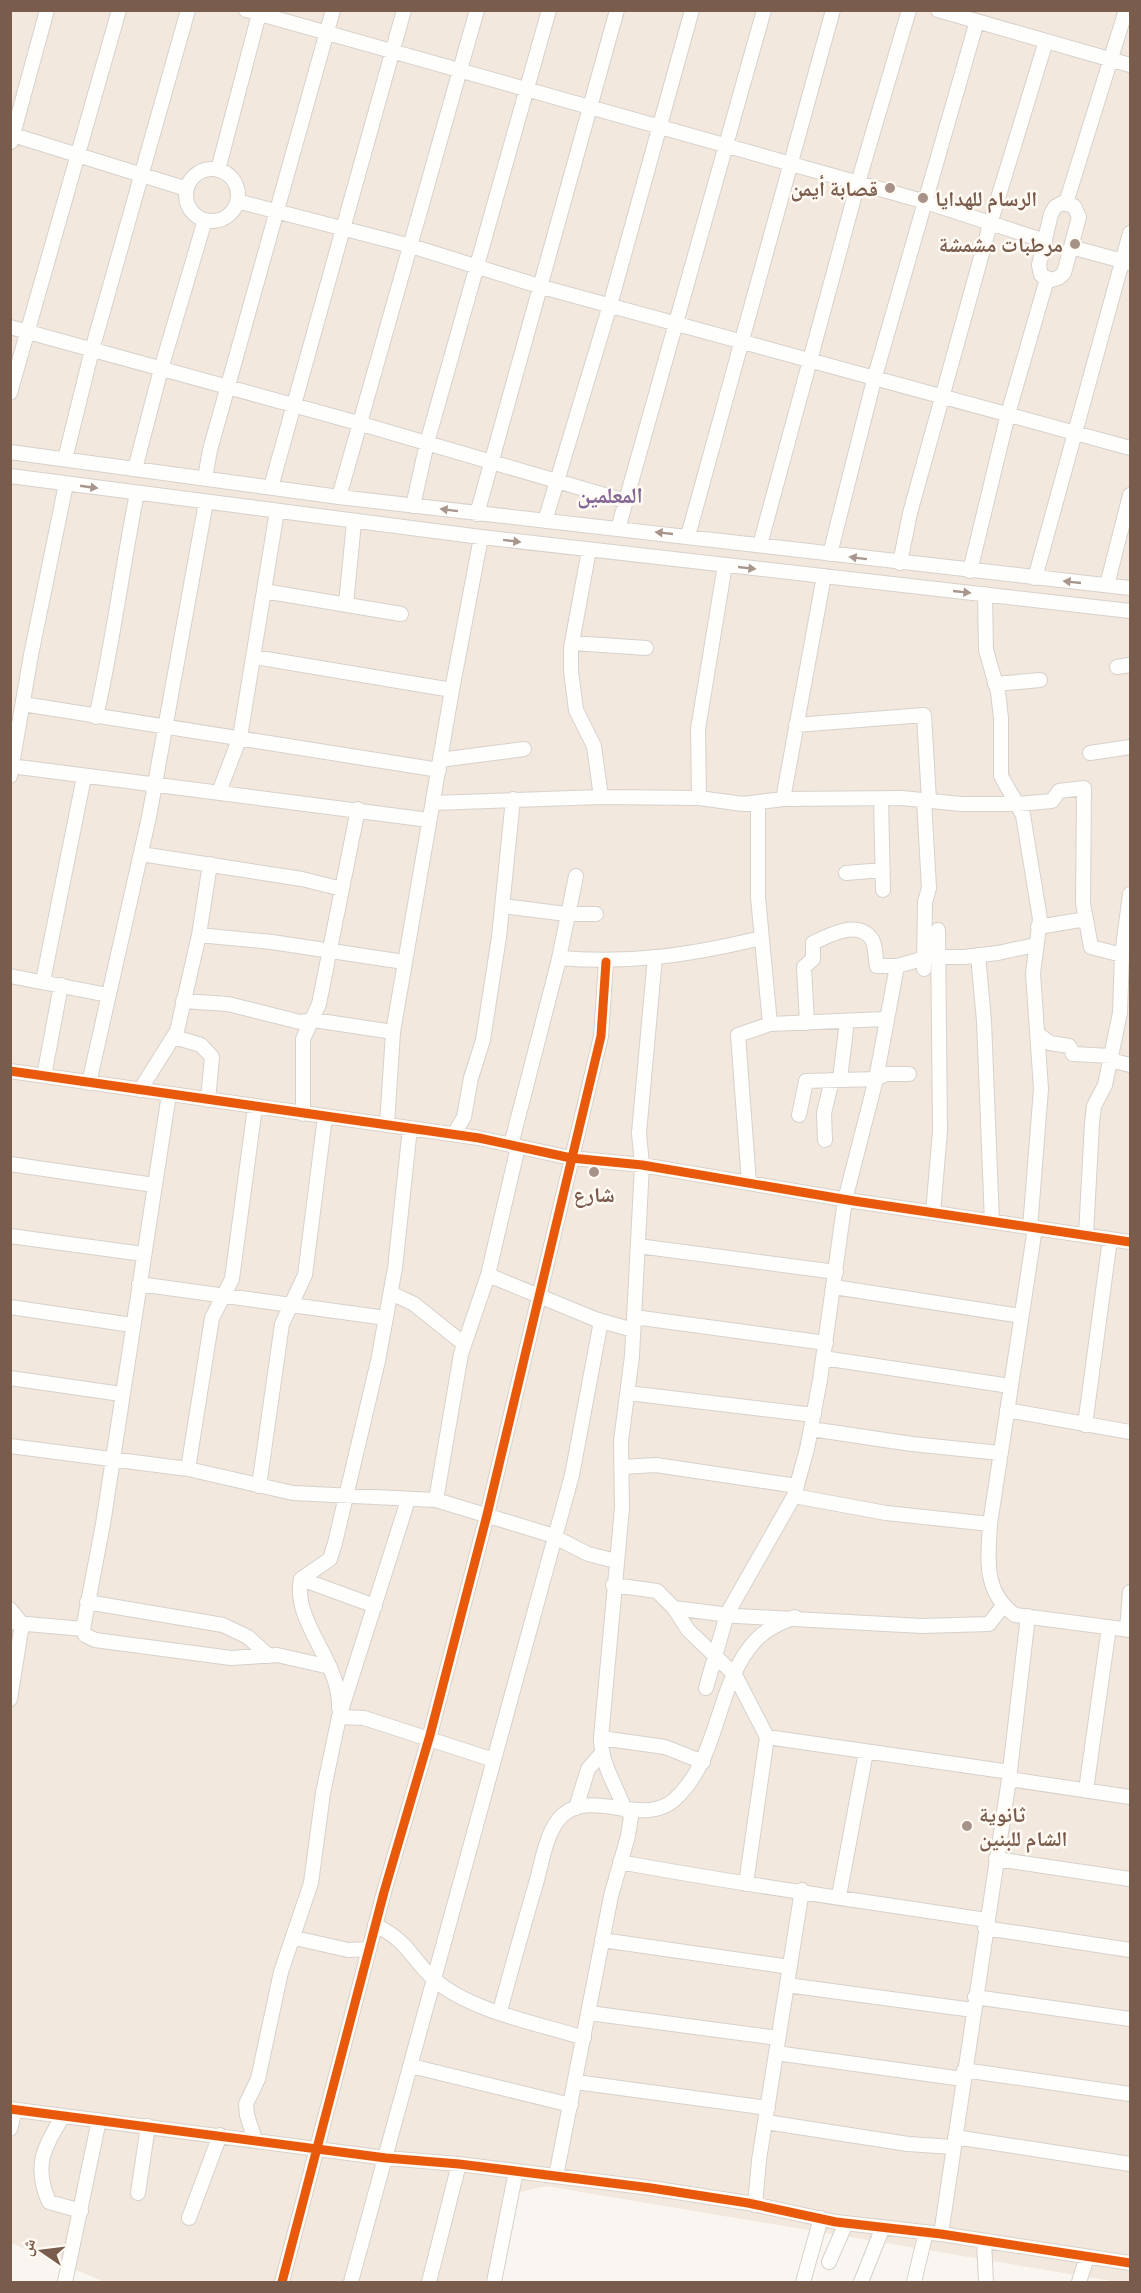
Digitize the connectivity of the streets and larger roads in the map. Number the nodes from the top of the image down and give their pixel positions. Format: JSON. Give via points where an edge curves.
{"nodes":[{"id":1,"x":47,"y":10,"type":"edge"},
{"id":2,"x":119,"y":10,"type":"edge"},
{"id":3,"x":188,"y":10,"type":"edge"},
{"id":4,"x":333,"y":10,"type":"edge"},
{"id":5,"x":404,"y":10,"type":"edge"},
{"id":6,"x":477,"y":10,"type":"edge"},
{"id":7,"x":549,"y":10,"type":"edge"},
{"id":8,"x":617,"y":10,"type":"edge"},
{"id":9,"x":693,"y":10,"type":"edge"},
{"id":10,"x":764,"y":10,"type":"edge"},
{"id":11,"x":833,"y":10,"type":"edge"},
{"id":12,"x":909,"y":10,"type":"edge"},
{"id":13,"x":938,"y":10,"type":"edge"},
{"id":14,"x":1126,"y":10,"type":"edge"},
{"id":15,"x":255,"y":12,"type":"edge"},
{"id":16,"x":976,"y":21,"type":"junction"},
{"id":17,"x":326,"y":35,"type":"junction"},
{"id":18,"x":1046,"y":41,"type":"junction"},
{"id":19,"x":392,"y":52,"type":"junction"},
{"id":20,"x":1112,"y":60,"type":"junction"},
{"id":21,"x":1131,"y":65,"type":"edge"},
{"id":22,"x":459,"y":72,"type":"junction"},
{"id":23,"x":525,"y":91,"type":"junction"},
{"id":24,"x":591,"y":109,"type":"junction"},
{"id":25,"x":658,"y":127,"type":"junction"},
{"id":26,"x":11,"y":138,"type":"edge"},
{"id":27,"x":725,"y":146,"type":"junction"},
{"id":28,"x":80,"y":155,"type":"junction"},
{"id":29,"x":790,"y":165,"type":"junction"},
{"id":30,"x":218,"y":170,"type":"junction"},
{"id":31,"x":144,"y":174,"type":"junction"},
{"id":32,"x":858,"y":183,"type":"junction"},
{"id":33,"x":187,"y":189,"type":"junction"},
{"id":34,"x":237,"y":201,"type":"junction"},
{"id":35,"x":926,"y":202,"type":"junction"},
{"id":36,"x":1066,"y":203,"type":"junction"},
{"id":37,"x":278,"y":212,"type":"junction"},
{"id":38,"x":205,"y":220,"type":"junction"},
{"id":39,"x":991,"y":221,"type":"junction"},
{"id":40,"x":344,"y":231,"type":"junction"},
{"id":41,"x":1131,"y":233,"type":"edge"},
{"id":42,"x":1045,"y":241,"type":"junction"},
{"id":43,"x":411,"y":246,"type":"junction"},
{"id":44,"x":1071,"y":247,"type":"junction"},
{"id":45,"x":1127,"y":262,"type":"edge"},
{"id":46,"x":478,"y":266,"type":"junction"},
{"id":47,"x":1047,"y":279,"type":"junction"},
{"id":48,"x":542,"y":287,"type":"junction"},
{"id":49,"x":610,"y":305,"type":"junction"},
{"id":50,"x":675,"y":323,"type":"junction"},
{"id":51,"x":10,"y":327,"type":"edge"},
{"id":52,"x":27,"y":332,"type":"junction"},
{"id":53,"x":741,"y":341,"type":"junction"},
{"id":54,"x":92,"y":350,"type":"junction"},
{"id":55,"x":811,"y":359,"type":"junction"},
{"id":56,"x":161,"y":369,"type":"junction"},
{"id":57,"x":875,"y":376,"type":"junction"},
{"id":58,"x":227,"y":387,"type":"junction"},
{"id":59,"x":10,"y":393,"type":"edge"},
{"id":60,"x":942,"y":397,"type":"junction"},
{"id":61,"x":292,"y":405,"type":"junction"},
{"id":62,"x":1008,"y":414,"type":"junction"},
{"id":63,"x":358,"y":423,"type":"junction"},
{"id":64,"x":1073,"y":433,"type":"junction"},
{"id":65,"x":427,"y":443,"type":"junction"},
{"id":66,"x":1131,"y":448,"type":"edge"},
{"id":67,"x":10,"y":452,"type":"edge"},
{"id":68,"x":65,"y":459,"type":"junction"},
{"id":69,"x":491,"y":462,"type":"junction"},
{"id":70,"x":135,"y":469,"type":"junction"},
{"id":71,"x":10,"y":476,"type":"edge"},
{"id":72,"x":205,"y":478,"type":"junction"},
{"id":73,"x":559,"y":480,"type":"junction"},
{"id":74,"x":66,"y":484,"type":"junction"},
{"id":75,"x":271,"y":487,"type":"junction"},
{"id":76,"x":137,"y":493,"type":"junction"},
{"id":77,"x":317,"y":494,"type":"junction"},
{"id":78,"x":1131,"y":495,"type":"edge"},
{"id":79,"x":339,"y":497,"type":"junction"},
{"id":80,"x":625,"y":501,"type":"junction"},
{"id":81,"x":206,"y":502,"type":"junction"},
{"id":82,"x":413,"y":506,"type":"junction"},
{"id":83,"x":277,"y":511,"type":"junction"},
{"id":84,"x":477,"y":514,"type":"junction"},
{"id":85,"x":314,"y":516,"type":"junction"},
{"id":86,"x":545,"y":521,"type":"junction"},
{"id":87,"x":354,"y":522,"type":"junction"},
{"id":88,"x":618,"y":529,"type":"junction"},
{"id":89,"x":688,"y":536,"type":"junction"},
{"id":90,"x":481,"y":537,"type":"junction"},
{"id":91,"x":760,"y":545,"type":"junction"},
{"id":92,"x":589,"y":550,"type":"junction"},
{"id":93,"x":830,"y":554,"type":"junction"},
{"id":94,"x":900,"y":563,"type":"junction"},
{"id":95,"x":725,"y":565,"type":"junction"},
{"id":96,"x":933,"y":567,"type":"junction"},
{"id":97,"x":970,"y":571,"type":"junction"},
{"id":98,"x":824,"y":576,"type":"junction"},
{"id":99,"x":1035,"y":578,"type":"junction"},
{"id":100,"x":1107,"y":585,"type":"junction"},
{"id":101,"x":930,"y":588,"type":"junction"},
{"id":102,"x":1131,"y":588,"type":"edge"},
{"id":103,"x":264,"y":591,"type":"junction"},
{"id":104,"x":986,"y":594,"type":"junction"},
{"id":105,"x":346,"y":604,"type":"junction"},
{"id":106,"x":1131,"y":611,"type":"edge"},
{"id":107,"x":401,"y":614,"type":"dead end"},
{"id":108,"x":572,"y":643,"type":"junction"},
{"id":109,"x":646,"y":648,"type":"dead end"},
{"id":110,"x":254,"y":657,"type":"junction"},
{"id":111,"x":1040,"y":680,"type":"dead end"},
{"id":112,"x":995,"y":684,"type":"junction"},
{"id":113,"x":452,"y":690,"type":"junction"},
{"id":114,"x":23,"y":704,"type":"junction"},
{"id":115,"x":96,"y":717,"type":"junction"},
{"id":116,"x":796,"y":725,"type":"junction"},
{"id":117,"x":167,"y":726,"type":"junction"},
{"id":118,"x":240,"y":737,"type":"junction"},
{"id":119,"x":1131,"y":747,"type":"edge"},
{"id":120,"x":524,"y":749,"type":"dead end"},
{"id":121,"x":1090,"y":753,"type":"dead end"},
{"id":122,"x":440,"y":765,"type":"junction"},
{"id":123,"x":11,"y":771,"type":"edge"},
{"id":124,"x":84,"y":777,"type":"junction"},
{"id":125,"x":155,"y":785,"type":"junction"},
{"id":126,"x":219,"y":792,"type":"junction"},
{"id":127,"x":601,"y":797,"type":"junction"},
{"id":128,"x":699,"y":798,"type":"junction"},
{"id":129,"x":881,"y":798,"type":"junction"},
{"id":130,"x":513,"y":799,"type":"junction"},
{"id":131,"x":783,"y":799,"type":"junction"},
{"id":132,"x":927,"y":800,"type":"junction"},
{"id":133,"x":758,"y":802,"type":"junction"},
{"id":134,"x":433,"y":803,"type":"junction"},
{"id":135,"x":1018,"y":804,"type":"junction"},
{"id":136,"x":358,"y":809,"type":"junction"},
{"id":137,"x":429,"y":820,"type":"junction"},
{"id":138,"x":141,"y":854,"type":"junction"},
{"id":139,"x":210,"y":864,"type":"junction"},
{"id":140,"x":884,"y":870,"type":"junction"},
{"id":141,"x":846,"y":873,"type":"dead end"},
{"id":142,"x":576,"y":876,"type":"dead end"},
{"id":143,"x":342,"y":889,"type":"junction"},
{"id":144,"x":883,"y":890,"type":"dead end"},
{"id":145,"x":1131,"y":894,"type":"edge"},
{"id":146,"x":503,"y":906,"type":"junction"},
{"id":147,"x":566,"y":914,"type":"junction"},
{"id":148,"x":596,"y":914,"type":"dead end"},
{"id":149,"x":1129,"y":917,"type":"edge"},
{"id":150,"x":1086,"y":919,"type":"junction"},
{"id":151,"x":1038,"y":927,"type":"junction"},
{"id":152,"x":938,"y":930,"type":"dead end"},
{"id":153,"x":200,"y":935,"type":"junction"},
{"id":154,"x":760,"y":939,"type":"junction"},
{"id":155,"x":1035,"y":945,"type":"junction"},
{"id":156,"x":1126,"y":949,"type":"edge"},
{"id":157,"x":330,"y":952,"type":"junction"},
{"id":158,"x":978,"y":955,"type":"junction"},
{"id":159,"x":940,"y":956,"type":"junction"},
{"id":160,"x":655,"y":957,"type":"junction"},
{"id":161,"x":559,"y":958,"type":"junction"},
{"id":162,"x":404,"y":962,"type":"junction"},
{"id":163,"x":606,"y":962,"type":"junction"},
{"id":164,"x":924,"y":964,"type":"junction"},
{"id":165,"x":897,"y":966,"type":"junction"},
{"id":166,"x":10,"y":976,"type":"edge"},
{"id":167,"x":43,"y":981,"type":"junction"},
{"id":168,"x":61,"y":985,"type":"junction"},
{"id":169,"x":108,"y":995,"type":"junction"},
{"id":170,"x":183,"y":1001,"type":"junction"},
{"id":171,"x":885,"y":1019,"type":"junction"},
{"id":172,"x":314,"y":1020,"type":"junction"},
{"id":173,"x":847,"y":1021,"type":"junction"},
{"id":174,"x":807,"y":1023,"type":"junction"},
{"id":175,"x":770,"y":1024,"type":"junction"},
{"id":176,"x":393,"y":1032,"type":"junction"},
{"id":177,"x":1039,"y":1035,"type":"junction"},
{"id":178,"x":174,"y":1036,"type":"junction"},
{"id":179,"x":1111,"y":1058,"type":"junction"},
{"id":180,"x":1131,"y":1065,"type":"edge"},
{"id":181,"x":10,"y":1071,"type":"edge"},
{"id":182,"x":909,"y":1074,"type":"dead end"},
{"id":183,"x":44,"y":1076,"type":"junction"},
{"id":184,"x":836,"y":1079,"type":"junction"},
{"id":185,"x":876,"y":1079,"type":"junction"},
{"id":186,"x":89,"y":1083,"type":"junction"},
{"id":187,"x":140,"y":1090,"type":"junction"},
{"id":188,"x":169,"y":1094,"type":"junction"},
{"id":189,"x":208,"y":1100,"type":"junction"},
{"id":190,"x":255,"y":1107,"type":"junction"},
{"id":191,"x":303,"y":1114,"type":"junction"},
{"id":192,"x":799,"y":1115,"type":"dead end"},
{"id":193,"x":325,"y":1117,"type":"junction"},
{"id":194,"x":387,"y":1125,"type":"junction"},
{"id":195,"x":411,"y":1128,"type":"junction"},
{"id":196,"x":454,"y":1134,"type":"junction"},
{"id":197,"x":825,"y":1140,"type":"dead end"},
{"id":198,"x":515,"y":1146,"type":"junction"},
{"id":199,"x":571,"y":1158,"type":"junction"},
{"id":200,"x":10,"y":1164,"type":"edge"},
{"id":201,"x":642,"y":1165,"type":"junction"},
{"id":202,"x":749,"y":1183,"type":"junction"},
{"id":203,"x":154,"y":1185,"type":"junction"},
{"id":204,"x":845,"y":1200,"type":"junction"},
{"id":205,"x":933,"y":1213,"type":"junction"},
{"id":206,"x":993,"y":1222,"type":"junction"},
{"id":207,"x":1033,"y":1228,"type":"junction"},
{"id":208,"x":1086,"y":1235,"type":"junction"},
{"id":209,"x":10,"y":1236,"type":"edge"},
{"id":210,"x":1110,"y":1239,"type":"junction"},
{"id":211,"x":1131,"y":1242,"type":"edge"},
{"id":212,"x":638,"y":1246,"type":"junction"},
{"id":213,"x":143,"y":1254,"type":"junction"},
{"id":214,"x":836,"y":1272,"type":"junction"},
{"id":215,"x":488,"y":1275,"type":"junction"},
{"id":216,"x":139,"y":1284,"type":"junction"},
{"id":217,"x":834,"y":1287,"type":"junction"},
{"id":218,"x":391,"y":1293,"type":"junction"},
{"id":219,"x":224,"y":1295,"type":"junction"},
{"id":220,"x":541,"y":1297,"type":"junction"},
{"id":221,"x":292,"y":1304,"type":"junction"},
{"id":222,"x":10,"y":1307,"type":"edge"},
{"id":223,"x":1021,"y":1316,"type":"junction"},
{"id":224,"x":386,"y":1318,"type":"junction"},
{"id":225,"x":601,"y":1321,"type":"junction"},
{"id":226,"x":634,"y":1323,"type":"junction"},
{"id":227,"x":132,"y":1325,"type":"junction"},
{"id":228,"x":826,"y":1343,"type":"junction"},
{"id":229,"x":464,"y":1344,"type":"junction"},
{"id":230,"x":824,"y":1358,"type":"junction"},
{"id":231,"x":10,"y":1378,"type":"edge"},
{"id":232,"x":1010,"y":1386,"type":"junction"},
{"id":233,"x":628,"y":1393,"type":"junction"},
{"id":234,"x":121,"y":1394,"type":"junction"},
{"id":235,"x":1007,"y":1410,"type":"junction"},
{"id":236,"x":814,"y":1415,"type":"junction"},
{"id":237,"x":1085,"y":1425,"type":"junction"},
{"id":238,"x":812,"y":1429,"type":"junction"},
{"id":239,"x":1131,"y":1432,"type":"edge"},
{"id":240,"x":10,"y":1446,"type":"edge"},
{"id":241,"x":1000,"y":1453,"type":"junction"},
{"id":242,"x":111,"y":1461,"type":"junction"},
{"id":243,"x":622,"y":1467,"type":"junction"},
{"id":244,"x":188,"y":1469,"type":"junction"},
{"id":245,"x":259,"y":1486,"type":"junction"},
{"id":246,"x":796,"y":1491,"type":"junction"},
{"id":247,"x":346,"y":1494,"type":"junction"},
{"id":248,"x":408,"y":1500,"type":"junction"},
{"id":249,"x":436,"y":1500,"type":"junction"},
{"id":250,"x":487,"y":1515,"type":"junction"},
{"id":251,"x":990,"y":1524,"type":"junction"},
{"id":252,"x":555,"y":1538,"type":"junction"},
{"id":253,"x":616,"y":1561,"type":"junction"},
{"id":254,"x":301,"y":1579,"type":"junction"},
{"id":255,"x":613,"y":1586,"type":"junction"},
{"id":256,"x":1131,"y":1592,"type":"edge"},
{"id":257,"x":87,"y":1602,"type":"junction"},
{"id":258,"x":375,"y":1606,"type":"junction"},
{"id":259,"x":1003,"y":1606,"type":"junction"},
{"id":260,"x":674,"y":1608,"type":"junction"},
{"id":261,"x":10,"y":1609,"type":"edge"},
{"id":262,"x":727,"y":1614,"type":"junction"},
{"id":263,"x":1028,"y":1616,"type":"junction"},
{"id":264,"x":795,"y":1617,"type":"junction"},
{"id":265,"x":16,"y":1623,"type":"edge"},
{"id":266,"x":1110,"y":1627,"type":"junction"},
{"id":267,"x":82,"y":1629,"type":"junction"},
{"id":268,"x":1129,"y":1629,"type":"edge"},
{"id":269,"x":714,"y":1655,"type":"junction"},
{"id":270,"x":269,"y":1656,"type":"junction"},
{"id":271,"x":330,"y":1667,"type":"junction"},
{"id":272,"x":735,"y":1675,"type":"junction"},
{"id":273,"x":706,"y":1689,"type":"dead end"},
{"id":274,"x":10,"y":1699,"type":"edge"},
{"id":275,"x":339,"y":1718,"type":"junction"},
{"id":276,"x":767,"y":1737,"type":"junction"},
{"id":277,"x":601,"y":1738,"type":"junction"},
{"id":278,"x":429,"y":1740,"type":"junction"},
{"id":279,"x":866,"y":1752,"type":"junction"},
{"id":280,"x":601,"y":1754,"type":"junction"},
{"id":281,"x":494,"y":1760,"type":"junction"},
{"id":282,"x":704,"y":1762,"type":"junction"},
{"id":283,"x":1010,"y":1776,"type":"junction"},
{"id":284,"x":1086,"y":1790,"type":"junction"},
{"id":285,"x":1131,"y":1797,"type":"edge"},
{"id":286,"x":576,"y":1808,"type":"junction"},
{"id":287,"x":628,"y":1810,"type":"junction"},
{"id":288,"x":996,"y":1859,"type":"junction"},
{"id":289,"x":620,"y":1862,"type":"junction"},
{"id":290,"x":1131,"y":1879,"type":"edge"},
{"id":291,"x":746,"y":1884,"type":"junction"},
{"id":292,"x":802,"y":1890,"type":"junction"},
{"id":293,"x":839,"y":1896,"type":"junction"},
{"id":294,"x":986,"y":1924,"type":"junction"},
{"id":295,"x":375,"y":1925,"type":"junction"},
{"id":296,"x":295,"y":1938,"type":"junction"},
{"id":297,"x":603,"y":1940,"type":"junction"},
{"id":298,"x":369,"y":1949,"type":"junction"},
{"id":299,"x":1131,"y":1950,"type":"edge"},
{"id":300,"x":790,"y":1967,"type":"junction"},
{"id":301,"x":435,"y":1980,"type":"junction"},
{"id":302,"x":787,"y":1984,"type":"junction"},
{"id":303,"x":974,"y":2003,"type":"junction"},
{"id":304,"x":500,"y":2011,"type":"junction"},
{"id":305,"x":589,"y":2013,"type":"junction"},
{"id":306,"x":1131,"y":2019,"type":"edge"},
{"id":307,"x":584,"y":2038,"type":"junction"},
{"id":308,"x":778,"y":2038,"type":"junction"},
{"id":309,"x":776,"y":2053,"type":"junction"},
{"id":310,"x":411,"y":2066,"type":"junction"},
{"id":311,"x":964,"y":2074,"type":"junction"},
{"id":312,"x":576,"y":2082,"type":"junction"},
{"id":313,"x":1131,"y":2094,"type":"edge"},
{"id":314,"x":571,"y":2105,"type":"junction"},
{"id":315,"x":13,"y":2109,"type":"edge"},
{"id":316,"x":767,"y":2115,"type":"junction"},
{"id":317,"x":63,"y":2116,"type":"junction"},
{"id":318,"x":99,"y":2120,"type":"junction"},
{"id":319,"x":148,"y":2126,"type":"junction"},
{"id":320,"x":10,"y":2129,"type":"edge"},
{"id":321,"x":220,"y":2135,"type":"junction"},
{"id":322,"x":255,"y":2140,"type":"junction"},
{"id":323,"x":954,"y":2142,"type":"junction"},
{"id":324,"x":319,"y":2149,"type":"junction"},
{"id":325,"x":386,"y":2158,"type":"junction"},
{"id":326,"x":1131,"y":2163,"type":"edge"},
{"id":327,"x":459,"y":2164,"type":"junction"},
{"id":328,"x":516,"y":2171,"type":"junction"},
{"id":329,"x":556,"y":2176,"type":"junction"},
{"id":330,"x":138,"y":2193,"type":"dead end"},
{"id":331,"x":755,"y":2205,"type":"junction"},
{"id":332,"x":81,"y":2211,"type":"junction"},
{"id":333,"x":189,"y":2218,"type":"dead end"},
{"id":334,"x":821,"y":2218,"type":"junction"},
{"id":335,"x":846,"y":2223,"type":"junction"},
{"id":336,"x":883,"y":2227,"type":"junction"},
{"id":337,"x":926,"y":2232,"type":"junction"},
{"id":338,"x":941,"y":2234,"type":"junction"},
{"id":339,"x":984,"y":2241,"type":"junction"},
{"id":340,"x":1087,"y":2257,"type":"junction"},
{"id":341,"x":829,"y":2262,"type":"dead end"},
{"id":342,"x":1131,"y":2263,"type":"edge"},
{"id":343,"x":66,"y":2283,"type":"edge"},
{"id":344,"x":282,"y":2283,"type":"edge"},
{"id":345,"x":351,"y":2283,"type":"edge"},
{"id":346,"x":429,"y":2283,"type":"edge"},
{"id":347,"x":494,"y":2283,"type":"edge"},
{"id":348,"x":803,"y":2283,"type":"edge"},
{"id":349,"x":861,"y":2283,"type":"edge"},
{"id":350,"x":914,"y":2283,"type":"edge"},
{"id":351,"x":986,"y":2283,"type":"edge"},
{"id":352,"x":1079,"y":2283,"type":"edge"}],
"edges":[{"from":1,"to":26,"type":"street"},
{"from":2,"to":28,"type":"street"},
{"from":3,"to":31,"type":"street"},
{"from":4,"to":17,"type":"street"},
{"from":5,"to":19,"type":"street"},
{"from":6,"to":22,"type":"street"},
{"from":7,"to":23,"type":"street"},
{"from":8,"to":24,"type":"street"},
{"from":9,"to":25,"type":"street"},
{"from":10,"to":27,"type":"street"},
{"from":11,"to":29,"type":"street"},
{"from":12,"to":32,"type":"street"},
{"from":13,"to":16,"type":"street"},
{"from":14,"to":20,"type":"street"},
{"from":15,"to":17,"type":"street"},
{"from":15,"to":30,"type":"street"},
{"from":16,"to":18,"type":"street"},
{"from":16,"to":35,"type":"street"},
{"from":17,"to":19,"type":"street"},
{"from":17,"to":37,"type":"street"},
{"from":18,"to":20,"type":"street"},
{"from":18,"to":39,"type":"street"},
{"from":19,"to":22,"type":"street"},
{"from":19,"to":40,"type":"street"},
{"from":20,"to":21,"type":"street"},
{"from":20,"to":36,"type":"street"},
{"from":22,"to":23,"type":"street"},
{"from":22,"to":43,"type":"street"},
{"from":23,"to":24,"type":"street"},
{"from":23,"to":46,"type":"street"},
{"from":24,"to":25,"type":"street"},
{"from":24,"to":48,"type":"street"},
{"from":25,"to":27,"type":"street"},
{"from":25,"to":49,"type":"street"},
{"from":26,"to":28,"type":"street"},
{"from":27,"to":29,"type":"street"},
{"from":27,"to":50,"type":"street"},
{"from":28,"to":31,"type":"street"},
{"from":28,"to":52,"type":"street"},
{"from":29,"to":32,"type":"street"},
{"from":29,"to":53,"type":"street"},
{"from":30,"to":33,"type":"street","via":[[199,173]]},
{"from":30,"to":34,"type":"street","via":[[232,178]]},
{"from":31,"to":33,"type":"street"},
{"from":31,"to":54,"type":"street"},
{"from":32,"to":35,"type":"street"},
{"from":32,"to":55,"type":"street"},
{"from":33,"to":38,"type":"street","via":[[190,208]]},
{"from":34,"to":37,"type":"street"},
{"from":34,"to":38,"type":"street","via":[[229,215]]},
{"from":35,"to":39,"type":"street"},
{"from":35,"to":57,"type":"street"},
{"from":36,"to":42,"type":"street","via":[[1052,210]]},
{"from":36,"to":44,"type":"street","via":[[1076,209],[1078,217]]},
{"from":37,"to":40,"type":"street"},
{"from":37,"to":58,"type":"street"},
{"from":38,"to":56,"type":"street"},
{"from":39,"to":42,"type":"street"},
{"from":39,"to":60,"type":"street"},
{"from":40,"to":43,"type":"street"},
{"from":40,"to":61,"type":"street"},
{"from":41,"to":45,"type":"street"},
{"from":42,"to":47,"type":"street","via":[[1039,269]]},
{"from":43,"to":46,"type":"street"},
{"from":43,"to":63,"type":"street"},
{"from":44,"to":45,"type":"street"},
{"from":44,"to":47,"type":"street","via":[[1062,276]]},
{"from":45,"to":64,"type":"street"},
{"from":46,"to":48,"type":"street"},
{"from":46,"to":65,"type":"street"},
{"from":47,"to":62,"type":"street"},
{"from":48,"to":49,"type":"street"},
{"from":48,"to":69,"type":"street"},
{"from":49,"to":50,"type":"street"},
{"from":49,"to":73,"type":"street"},
{"from":50,"to":53,"type":"street"},
{"from":50,"to":80,"type":"street"},
{"from":51,"to":52,"type":"street"},
{"from":52,"to":54,"type":"street"},
{"from":52,"to":59,"type":"street"},
{"from":53,"to":55,"type":"street"},
{"from":53,"to":89,"type":"street"},
{"from":54,"to":56,"type":"street"},
{"from":54,"to":68,"type":"street"},
{"from":55,"to":57,"type":"street"},
{"from":55,"to":91,"type":"street"},
{"from":56,"to":58,"type":"street"},
{"from":56,"to":70,"type":"street"},
{"from":57,"to":60,"type":"street"},
{"from":57,"to":93,"type":"street"},
{"from":58,"to":61,"type":"street"},
{"from":58,"to":72,"type":"street"},
{"from":60,"to":62,"type":"street"},
{"from":60,"to":94,"type":"street"},
{"from":61,"to":63,"type":"street"},
{"from":61,"to":75,"type":"street"},
{"from":62,"to":64,"type":"street"},
{"from":62,"to":97,"type":"street"},
{"from":63,"to":65,"type":"street"},
{"from":63,"to":79,"type":"street"},
{"from":64,"to":66,"type":"street"},
{"from":64,"to":99,"type":"street"},
{"from":65,"to":69,"type":"street"},
{"from":65,"to":82,"type":"street"},
{"from":67,"to":68,"type":"street"},
{"from":68,"to":70,"type":"street"},
{"from":69,"to":73,"type":"street"},
{"from":69,"to":84,"type":"street"},
{"from":70,"to":72,"type":"street"},
{"from":71,"to":74,"type":"street"},
{"from":72,"to":75,"type":"street"},
{"from":73,"to":80,"type":"street"},
{"from":73,"to":86,"type":"street"},
{"from":74,"to":76,"type":"street","one_way":true},
{"from":74,"to":114,"type":"street"},
{"from":75,"to":77,"type":"street"},
{"from":76,"to":81,"type":"street"},
{"from":76,"to":115,"type":"street","via":[[111,653]]},
{"from":77,"to":79,"type":"street"},
{"from":77,"to":85,"type":"street"},
{"from":78,"to":100,"type":"street"},
{"from":79,"to":82,"type":"street"},
{"from":80,"to":88,"type":"street"},
{"from":81,"to":83,"type":"street"},
{"from":81,"to":117,"type":"street"},
{"from":84,"to":82,"type":"street","one_way":true},
{"from":83,"to":85,"type":"street"},
{"from":83,"to":103,"type":"street"},
{"from":84,"to":86,"type":"street"},
{"from":85,"to":87,"type":"street"},
{"from":86,"to":88,"type":"street"},
{"from":87,"to":90,"type":"street"},
{"from":87,"to":105,"type":"street"},
{"from":89,"to":88,"type":"street","one_way":true},
{"from":89,"to":91,"type":"street"},
{"from":90,"to":92,"type":"street","one_way":true},
{"from":90,"to":113,"type":"street"},
{"from":91,"to":93,"type":"street"},
{"from":92,"to":95,"type":"street"},
{"from":92,"to":108,"type":"street"},
{"from":94,"to":93,"type":"street","one_way":true},
{"from":94,"to":96,"type":"street"},
{"from":95,"to":98,"type":"street","one_way":true},
{"from":95,"to":128,"type":"street","via":[[698,729]]},
{"from":96,"to":97,"type":"street"},
{"from":96,"to":101,"type":"street"},
{"from":97,"to":99,"type":"street"},
{"from":98,"to":101,"type":"street"},
{"from":98,"to":116,"type":"street"},
{"from":100,"to":99,"type":"street","one_way":true},
{"from":100,"to":102,"type":"street"},
{"from":101,"to":104,"type":"street","one_way":true},
{"from":103,"to":105,"type":"street"},
{"from":103,"to":110,"type":"street"},
{"from":104,"to":106,"type":"street"},
{"from":104,"to":112,"type":"street","via":[[986,650]]},
{"from":105,"to":107,"type":"street"},
{"from":108,"to":109,"type":"street"},
{"from":108,"to":127,"type":"street","via":[[576,710],[594,746]]},
{"from":110,"to":113,"type":"street"},
{"from":110,"to":118,"type":"street"},
{"from":111,"to":112,"type":"street"},
{"from":112,"to":135,"type":"street","via":[[1001,718],[1001,776]]},
{"from":113,"to":122,"type":"street"},
{"from":114,"to":115,"type":"street"},
{"from":114,"to":123,"type":"street"},
{"from":115,"to":117,"type":"street"},
{"from":116,"to":131,"type":"street"},
{"from":116,"to":132,"type":"street","via":[[924,715]]},
{"from":117,"to":118,"type":"street"},
{"from":117,"to":125,"type":"street"},
{"from":118,"to":122,"type":"street","via":[[298,749]]},
{"from":118,"to":126,"type":"street"},
{"from":119,"to":121,"type":"street"},
{"from":120,"to":122,"type":"street"},
{"from":122,"to":134,"type":"street"},
{"from":123,"to":124,"type":"street"},
{"from":124,"to":125,"type":"street"},
{"from":124,"to":167,"type":"street"},
{"from":125,"to":126,"type":"street"},
{"from":125,"to":138,"type":"street"},
{"from":126,"to":136,"type":"street"},
{"from":127,"to":128,"type":"street"},
{"from":127,"to":130,"type":"street"},
{"from":128,"to":133,"type":"street","via":[[726,803]]},
{"from":129,"to":131,"type":"street"},
{"from":129,"to":132,"type":"street"},
{"from":129,"to":140,"type":"street"},
{"from":130,"to":134,"type":"street"},
{"from":130,"to":146,"type":"street"},
{"from":131,"to":133,"type":"street"},
{"from":132,"to":135,"type":"street"},
{"from":132,"to":164,"type":"street","via":[[929,888],[925,902]]},
{"from":133,"to":154,"type":"street"},
{"from":134,"to":137,"type":"street"},
{"from":135,"to":150,"type":"street","via":[[1052,801],[1059,791],[1084,788]]},
{"from":135,"to":151,"type":"street","via":[[1040,919]]},
{"from":136,"to":137,"type":"street"},
{"from":136,"to":143,"type":"street"},
{"from":137,"to":162,"type":"street"},
{"from":138,"to":139,"type":"street"},
{"from":138,"to":169,"type":"street"},
{"from":139,"to":143,"type":"street"},
{"from":139,"to":153,"type":"street"},
{"from":140,"to":141,"type":"street"},
{"from":140,"to":144,"type":"street"},
{"from":142,"to":147,"type":"street"},
{"from":143,"to":157,"type":"street"},
{"from":145,"to":149,"type":"street"},
{"from":146,"to":147,"type":"street"},
{"from":146,"to":196,"type":"street","via":[[483,1040],[464,1117]]},
{"from":147,"to":148,"type":"street"},
{"from":147,"to":161,"type":"street"},
{"from":149,"to":156,"type":"street"},
{"from":150,"to":151,"type":"street"},
{"from":150,"to":156,"type":"street","via":[[1091,947]]},
{"from":151,"to":155,"type":"street"},
{"from":152,"to":159,"type":"street"},
{"from":153,"to":157,"type":"street"},
{"from":153,"to":170,"type":"street"},
{"from":154,"to":160,"type":"street","via":[[680,956]]},
{"from":154,"to":175,"type":"street"},
{"from":155,"to":158,"type":"street"},
{"from":155,"to":177,"type":"street","via":[[1033,973]]},
{"from":156,"to":179,"type":"street"},
{"from":157,"to":162,"type":"street"},
{"from":157,"to":172,"type":"street"},
{"from":158,"to":159,"type":"street"},
{"from":158,"to":206,"type":"street"},
{"from":159,"to":164,"type":"street"},
{"from":159,"to":205,"type":"street","via":[[940,1131]]},
{"from":160,"to":163,"type":"street"},
{"from":160,"to":201,"type":"street","via":[[639,1133]]},
{"from":161,"to":163,"type":"street"},
{"from":161,"to":198,"type":"street"},
{"from":162,"to":176,"type":"street"},
{"from":163,"to":199,"type":"street","via":[[601,1036]]},
{"from":164,"to":165,"type":"street"},
{"from":165,"to":171,"type":"street"},
{"from":165,"to":174,"type":"street","via":[[877,966],[872,939],[864,932],[838,930],[813,943],[813,959],[804,968]]},
{"from":166,"to":167,"type":"street"},
{"from":167,"to":168,"type":"street"},
{"from":168,"to":169,"type":"street"},
{"from":168,"to":183,"type":"street"},
{"from":169,"to":186,"type":"street"},
{"from":170,"to":172,"type":"street","via":[[228,1004],[300,1022]]},
{"from":170,"to":178,"type":"street"},
{"from":171,"to":173,"type":"street"},
{"from":171,"to":185,"type":"street"},
{"from":172,"to":176,"type":"street"},
{"from":172,"to":191,"type":"street","via":[[303,1039]]},
{"from":173,"to":174,"type":"street"},
{"from":173,"to":184,"type":"street"},
{"from":174,"to":175,"type":"street"},
{"from":175,"to":202,"type":"street","via":[[738,1035]]},
{"from":176,"to":194,"type":"street"},
{"from":177,"to":179,"type":"street","via":[[1050,1043],[1069,1046],[1073,1054]]},
{"from":177,"to":207,"type":"street","via":[[1041,1089]]},
{"from":178,"to":187,"type":"street"},
{"from":178,"to":189,"type":"street","via":[[201,1045],[212,1057]]},
{"from":179,"to":180,"type":"street"},
{"from":179,"to":208,"type":"street","via":[[1105,1085],[1094,1106]]},
{"from":181,"to":183,"type":"street"},
{"from":182,"to":185,"type":"street","via":[[886,1074]]},
{"from":183,"to":186,"type":"street"},
{"from":184,"to":185,"type":"street"},
{"from":184,"to":192,"type":"street","via":[[806,1081]]},
{"from":184,"to":197,"type":"street","via":[[824,1113]]},
{"from":185,"to":204,"type":"street"},
{"from":186,"to":187,"type":"street"},
{"from":187,"to":188,"type":"street"},
{"from":188,"to":189,"type":"street"},
{"from":188,"to":203,"type":"street"},
{"from":189,"to":190,"type":"street"},
{"from":190,"to":191,"type":"street"},
{"from":190,"to":219,"type":"street","via":[[232,1280]]},
{"from":191,"to":193,"type":"street"},
{"from":193,"to":194,"type":"street"},
{"from":193,"to":221,"type":"street","via":[[305,1275]]},
{"from":194,"to":195,"type":"street"},
{"from":195,"to":196,"type":"street"},
{"from":195,"to":218,"type":"street"},
{"from":196,"to":198,"type":"street"},
{"from":198,"to":199,"type":"street"},
{"from":198,"to":215,"type":"street"},
{"from":199,"to":201,"type":"street"},
{"from":199,"to":220,"type":"street"},
{"from":200,"to":203,"type":"street"},
{"from":201,"to":202,"type":"street"},
{"from":201,"to":212,"type":"street"},
{"from":202,"to":204,"type":"street"},
{"from":203,"to":213,"type":"street"},
{"from":204,"to":205,"type":"street"},
{"from":204,"to":214,"type":"street"},
{"from":205,"to":206,"type":"street"},
{"from":206,"to":207,"type":"street"},
{"from":207,"to":208,"type":"street"},
{"from":207,"to":223,"type":"street"},
{"from":208,"to":210,"type":"street"},
{"from":209,"to":213,"type":"street"},
{"from":210,"to":211,"type":"street"},
{"from":210,"to":237,"type":"street"},
{"from":212,"to":214,"type":"street"},
{"from":212,"to":226,"type":"street"},
{"from":213,"to":216,"type":"street"},
{"from":214,"to":217,"type":"street"},
{"from":215,"to":220,"type":"street"},
{"from":215,"to":229,"type":"street"},
{"from":216,"to":219,"type":"street"},
{"from":216,"to":227,"type":"street"},
{"from":217,"to":223,"type":"street"},
{"from":217,"to":228,"type":"street"},
{"from":218,"to":224,"type":"street"},
{"from":218,"to":229,"type":"street","via":[[414,1304]]},
{"from":219,"to":221,"type":"street"},
{"from":219,"to":244,"type":"street","via":[[212,1318]]},
{"from":220,"to":225,"type":"street"},
{"from":220,"to":250,"type":"street"},
{"from":221,"to":224,"type":"street"},
{"from":221,"to":245,"type":"street","via":[[282,1324]]},
{"from":222,"to":227,"type":"street"},
{"from":223,"to":232,"type":"street"},
{"from":224,"to":247,"type":"street"},
{"from":225,"to":226,"type":"street"},
{"from":225,"to":252,"type":"street","via":[[572,1475]]},
{"from":226,"to":228,"type":"street"},
{"from":226,"to":233,"type":"street"},
{"from":227,"to":234,"type":"street"},
{"from":228,"to":230,"type":"street"},
{"from":229,"to":249,"type":"street"},
{"from":230,"to":232,"type":"street"},
{"from":230,"to":236,"type":"street"},
{"from":231,"to":234,"type":"street"},
{"from":232,"to":235,"type":"street"},
{"from":233,"to":236,"type":"street"},
{"from":233,"to":243,"type":"street","via":[[621,1441]]},
{"from":234,"to":242,"type":"street"},
{"from":235,"to":237,"type":"street"},
{"from":235,"to":241,"type":"street"},
{"from":236,"to":238,"type":"street"},
{"from":237,"to":239,"type":"street"},
{"from":238,"to":241,"type":"street"},
{"from":238,"to":246,"type":"street"},
{"from":240,"to":242,"type":"street"},
{"from":241,"to":251,"type":"street"},
{"from":242,"to":244,"type":"street"},
{"from":242,"to":257,"type":"street"},
{"from":243,"to":246,"type":"street","via":[[656,1465]]},
{"from":243,"to":253,"type":"street"},
{"from":244,"to":245,"type":"street"},
{"from":245,"to":247,"type":"street","via":[[327,1496]]},
{"from":246,"to":251,"type":"street","via":[[886,1513]]},
{"from":246,"to":262,"type":"street"},
{"from":247,"to":248,"type":"street"},
{"from":247,"to":254,"type":"street","via":[[330,1558]]},
{"from":248,"to":249,"type":"street"},
{"from":248,"to":258,"type":"street"},
{"from":249,"to":250,"type":"street"},
{"from":250,"to":252,"type":"street"},
{"from":250,"to":278,"type":"street"},
{"from":251,"to":259,"type":"street","via":[[988,1569],[993,1591]]},
{"from":252,"to":253,"type":"street","via":[[588,1554]]},
{"from":252,"to":281,"type":"street"},
{"from":253,"to":255,"type":"street"},
{"from":254,"to":258,"type":"street"},
{"from":254,"to":271,"type":"street","via":[[298,1596]]},
{"from":255,"to":260,"type":"street","via":[[657,1590]]},
{"from":255,"to":277,"type":"street"},
{"from":256,"to":268,"type":"street"},
{"from":257,"to":267,"type":"street"},
{"from":257,"to":270,"type":"street","via":[[223,1625],[248,1637]]},
{"from":258,"to":275,"type":"street"},
{"from":259,"to":263,"type":"street","via":[[1015,1615]]},
{"from":259,"to":264,"type":"street","via":[[989,1624],[975,1625],[922,1626]]},
{"from":260,"to":262,"type":"street"},
{"from":260,"to":269,"type":"street","via":[[688,1630]]},
{"from":261,"to":265,"type":"street"},
{"from":262,"to":264,"type":"street"},
{"from":262,"to":269,"type":"street"},
{"from":263,"to":266,"type":"street"},
{"from":263,"to":283,"type":"street"},
{"from":264,"to":272,"type":"street","via":[[773,1626],[756,1640]]},
{"from":265,"to":267,"type":"street"},
{"from":265,"to":274,"type":"street"},
{"from":266,"to":268,"type":"street"},
{"from":266,"to":284,"type":"street"},
{"from":267,"to":270,"type":"street","via":[[95,1640],[231,1658]]},
{"from":269,"to":272,"type":"street"},
{"from":269,"to":273,"type":"street"},
{"from":270,"to":271,"type":"street"},
{"from":271,"to":275,"type":"street","via":[[340,1697]]},
{"from":272,"to":276,"type":"street"},
{"from":272,"to":282,"type":"street"},
{"from":275,"to":278,"type":"street","via":[[364,1719]]},
{"from":275,"to":296,"type":"street","via":[[323,1793],[311,1883]]},
{"from":276,"to":279,"type":"street"},
{"from":276,"to":291,"type":"street"},
{"from":277,"to":280,"type":"street"},
{"from":277,"to":282,"type":"street","via":[[665,1746]]},
{"from":278,"to":281,"type":"street"},
{"from":278,"to":295,"type":"street"},
{"from":279,"to":283,"type":"street"},
{"from":279,"to":293,"type":"street"},
{"from":280,"to":286,"type":"street","via":[[588,1769]]},
{"from":280,"to":287,"type":"street"},
{"from":281,"to":301,"type":"street"},
{"from":282,"to":287,"type":"street","via":[[672,1802]]},
{"from":283,"to":284,"type":"street"},
{"from":283,"to":288,"type":"street"},
{"from":284,"to":285,"type":"street"},
{"from":286,"to":287,"type":"street","via":[[580,1805]]},
{"from":286,"to":304,"type":"street","via":[[559,1818],[553,1828]]},
{"from":287,"to":289,"type":"street"},
{"from":288,"to":290,"type":"street"},
{"from":288,"to":294,"type":"street"},
{"from":289,"to":291,"type":"street"},
{"from":289,"to":297,"type":"street"},
{"from":291,"to":292,"type":"street"},
{"from":292,"to":293,"type":"street"},
{"from":292,"to":300,"type":"street"},
{"from":293,"to":294,"type":"street"},
{"from":294,"to":299,"type":"street"},
{"from":294,"to":303,"type":"street"},
{"from":295,"to":298,"type":"street"},
{"from":295,"to":301,"type":"street","via":[[405,1943]]},
{"from":296,"to":298,"type":"street","via":[[348,1950]]},
{"from":296,"to":322,"type":"street","via":[[281,1972],[258,2079],[246,2104]]},
{"from":297,"to":300,"type":"street"},
{"from":297,"to":305,"type":"street"},
{"from":298,"to":324,"type":"street"},
{"from":300,"to":302,"type":"street"},
{"from":301,"to":304,"type":"street","via":[[475,2003]]},
{"from":301,"to":310,"type":"street"},
{"from":302,"to":303,"type":"street"},
{"from":302,"to":308,"type":"street"},
{"from":303,"to":306,"type":"street"},
{"from":303,"to":311,"type":"street"},
{"from":304,"to":307,"type":"street"},
{"from":305,"to":307,"type":"street"},
{"from":305,"to":308,"type":"street"},
{"from":307,"to":312,"type":"street"},
{"from":308,"to":309,"type":"street"},
{"from":309,"to":311,"type":"street"},
{"from":309,"to":316,"type":"street"},
{"from":310,"to":314,"type":"street"},
{"from":310,"to":325,"type":"street"},
{"from":311,"to":313,"type":"street"},
{"from":311,"to":323,"type":"street"},
{"from":312,"to":314,"type":"street"},
{"from":312,"to":316,"type":"street"},
{"from":314,"to":329,"type":"street"},
{"from":315,"to":317,"type":"street"},
{"from":315,"to":320,"type":"street"},
{"from":316,"to":323,"type":"street","via":[[909,2144]]},
{"from":316,"to":331,"type":"street"},
{"from":317,"to":318,"type":"street"},
{"from":317,"to":332,"type":"street","via":[[41,2158],[43,2188],[49,2202]]},
{"from":318,"to":319,"type":"street"},
{"from":318,"to":332,"type":"street"},
{"from":319,"to":321,"type":"street"},
{"from":319,"to":330,"type":"street"},
{"from":321,"to":322,"type":"street"},
{"from":321,"to":333,"type":"street"},
{"from":322,"to":324,"type":"street"},
{"from":323,"to":326,"type":"street"},
{"from":323,"to":338,"type":"street"},
{"from":324,"to":325,"type":"street"},
{"from":324,"to":344,"type":"street"},
{"from":325,"to":327,"type":"street"},
{"from":325,"to":345,"type":"street"},
{"from":327,"to":328,"type":"street"},
{"from":327,"to":346,"type":"street"},
{"from":328,"to":329,"type":"street"},
{"from":328,"to":347,"type":"street"},
{"from":329,"to":331,"type":"street"},
{"from":331,"to":334,"type":"street"},
{"from":332,"to":343,"type":"street"},
{"from":334,"to":335,"type":"street"},
{"from":334,"to":348,"type":"street"},
{"from":335,"to":336,"type":"street"},
{"from":335,"to":341,"type":"street"},
{"from":336,"to":337,"type":"street"},
{"from":336,"to":349,"type":"street"},
{"from":337,"to":338,"type":"street"},
{"from":337,"to":350,"type":"street"},
{"from":338,"to":339,"type":"street"},
{"from":339,"to":340,"type":"street"},
{"from":339,"to":351,"type":"street"},
{"from":340,"to":342,"type":"street"},
{"from":340,"to":352,"type":"street"}]}
